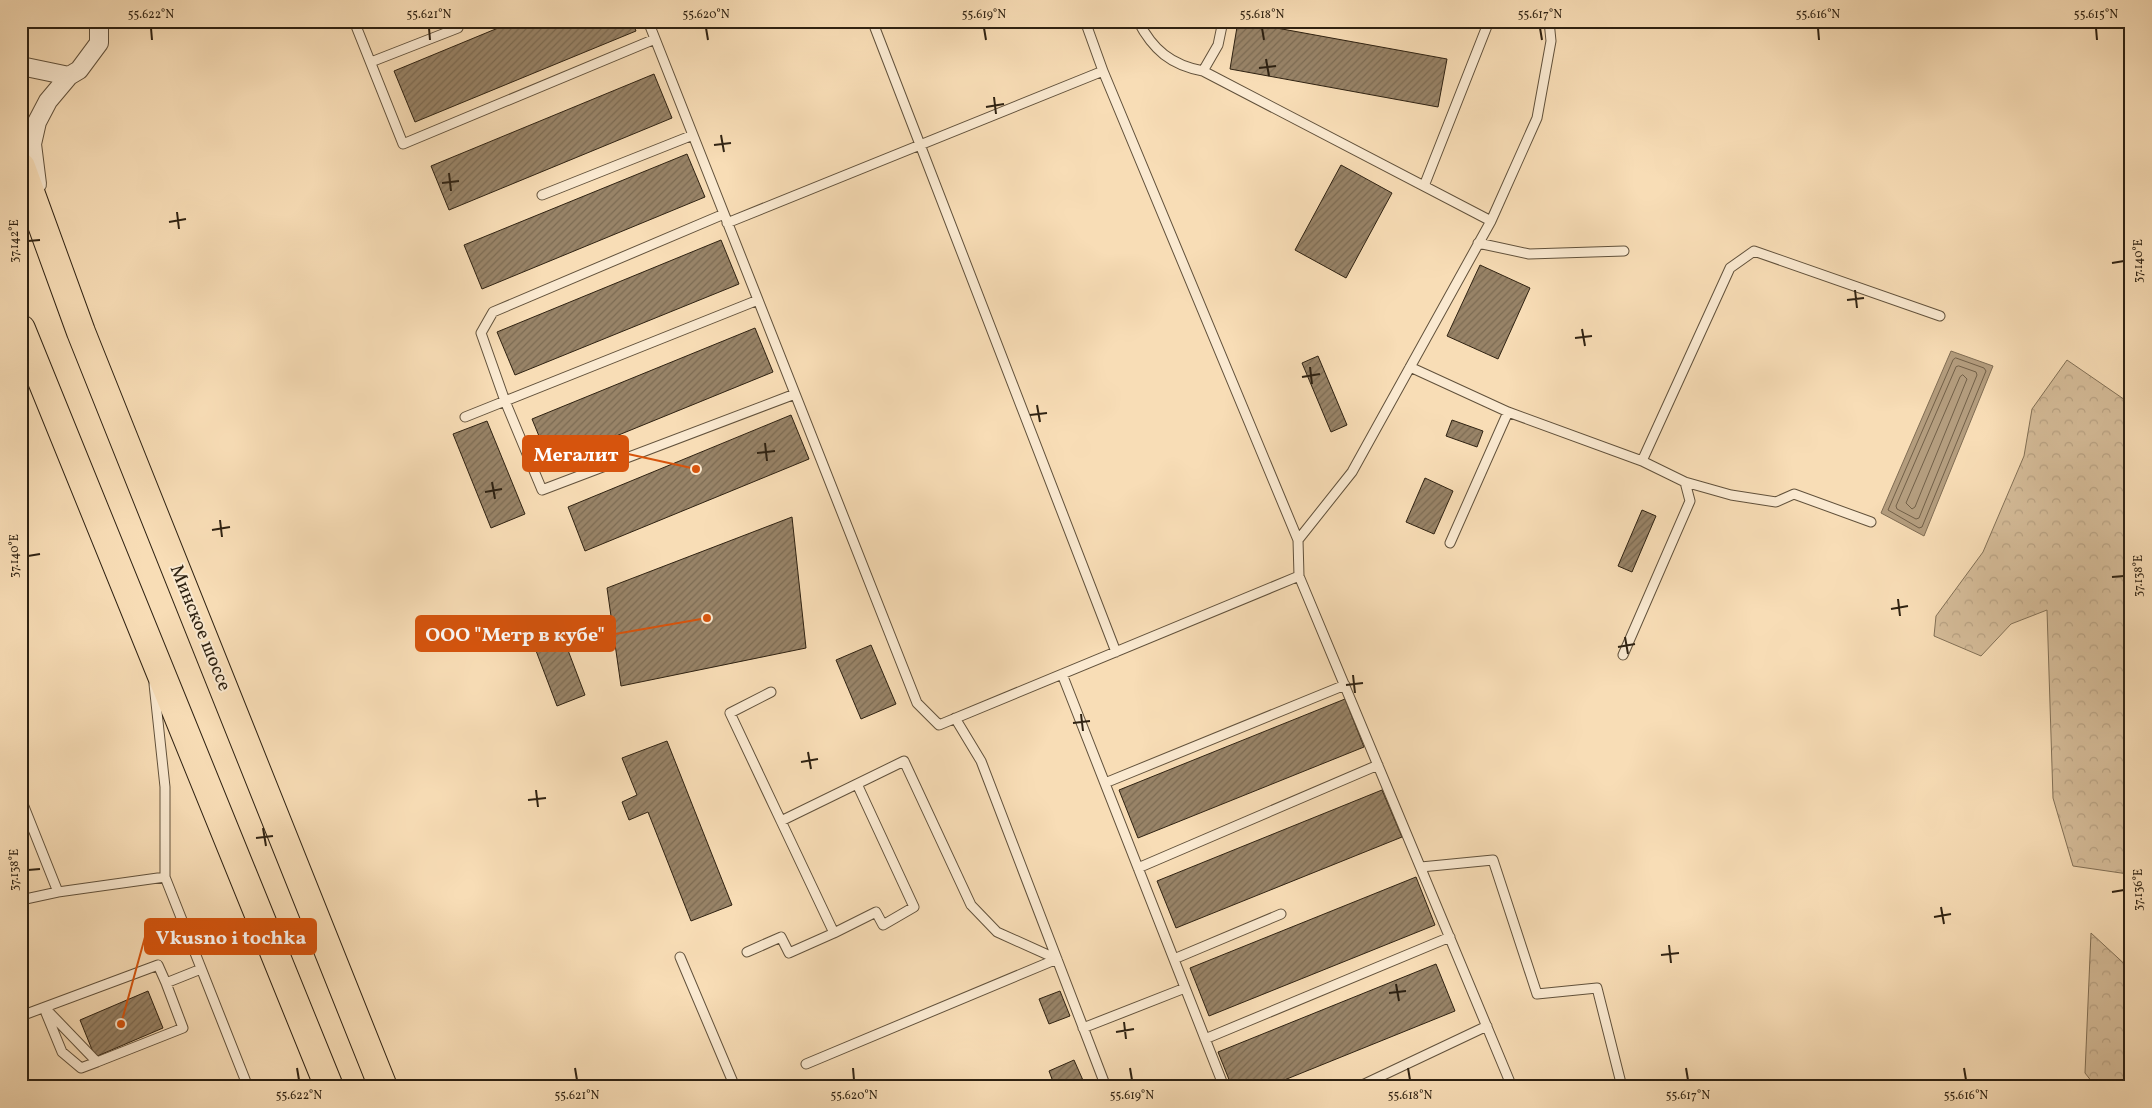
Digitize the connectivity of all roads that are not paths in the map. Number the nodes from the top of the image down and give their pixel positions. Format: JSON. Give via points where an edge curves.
{"nodes":[{"id":1,"x":99,"y":21,"type":"edge"},
{"id":2,"x":354,"y":21,"type":"edge"},
{"id":3,"x":648,"y":21,"type":"edge"},
{"id":4,"x":874,"y":21,"type":"edge"},
{"id":5,"x":1085,"y":21,"type":"edge"},
{"id":6,"x":1138,"y":21,"type":"edge"},
{"id":7,"x":1224,"y":21,"type":"edge"},
{"id":8,"x":1489,"y":21,"type":"edge"},
{"id":9,"x":1549,"y":21,"type":"edge"},
{"id":10,"x":458,"y":28,"type":"dead end"},
{"id":11,"x":655,"y":40,"type":"junction"},
{"id":12,"x":371,"y":62,"type":"junction"},
{"id":13,"x":21,"y":66,"type":"edge"},
{"id":14,"x":1103,"y":71,"type":"junction"},
{"id":15,"x":1203,"y":71,"type":"junction"},
{"id":16,"x":69,"y":76,"type":"junction"},
{"id":17,"x":693,"y":135,"type":"junction"},
{"id":18,"x":920,"y":145,"type":"junction"},
{"id":19,"x":21,"y":168,"type":"edge"},
{"id":20,"x":1424,"y":186,"type":"junction"},
{"id":21,"x":542,"y":195,"type":"dead end"},
{"id":22,"x":726,"y":219,"type":"junction"},
{"id":23,"x":1491,"y":220,"type":"junction"},
{"id":24,"x":44,"y":231,"type":"junction"},
{"id":25,"x":1478,"y":243,"type":"junction"},
{"id":26,"x":1624,"y":251,"type":"dead end"},
{"id":27,"x":758,"y":300,"type":"junction"},
{"id":28,"x":1940,"y":316,"type":"dead end"},
{"id":29,"x":21,"y":330,"type":"edge"},
{"id":30,"x":1410,"y":367,"type":"junction"},
{"id":31,"x":795,"y":394,"type":"junction"},
{"id":32,"x":506,"y":401,"type":"junction"},
{"id":33,"x":1508,"y":412,"type":"junction"},
{"id":34,"x":465,"y":417,"type":"dead end"},
{"id":35,"x":1642,"y":461,"type":"junction"},
{"id":36,"x":1685,"y":482,"type":"junction"},
{"id":37,"x":1871,"y":522,"type":"dead end"},
{"id":38,"x":1298,"y":540,"type":"junction"},
{"id":39,"x":1450,"y":543,"type":"dead end"},
{"id":40,"x":1299,"y":576,"type":"junction"},
{"id":41,"x":149,"y":642,"type":"junction"},
{"id":42,"x":1116,"y":652,"type":"junction"},
{"id":43,"x":1622,"y":656,"type":"dead end"},
{"id":44,"x":1062,"y":674,"type":"junction"},
{"id":45,"x":1345,"y":685,"type":"junction"},
{"id":46,"x":771,"y":692,"type":"dead end"},
{"id":47,"x":955,"y":718,"type":"junction"},
{"id":48,"x":1378,"y":765,"type":"junction"},
{"id":49,"x":1104,"y":783,"type":"junction"},
{"id":50,"x":857,"y":784,"type":"junction"},
{"id":51,"x":21,"y":798,"type":"edge"},
{"id":52,"x":781,"y":821,"type":"junction"},
{"id":53,"x":1421,"y":867,"type":"junction"},
{"id":54,"x":1138,"y":868,"type":"junction"},
{"id":55,"x":165,"y":877,"type":"junction"},
{"id":56,"x":58,"y":892,"type":"junction"},
{"id":57,"x":21,"y":900,"type":"edge"},
{"id":58,"x":1281,"y":914,"type":"dead end"},
{"id":59,"x":834,"y":932,"type":"junction"},
{"id":60,"x":1450,"y":937,"type":"junction"},
{"id":61,"x":747,"y":952,"type":"dead end"},
{"id":62,"x":680,"y":957,"type":"dead end"},
{"id":63,"x":1174,"y":959,"type":"junction"},
{"id":64,"x":1057,"y":960,"type":"junction"},
{"id":65,"x":201,"y":968,"type":"junction"},
{"id":66,"x":166,"y":983,"type":"junction"},
{"id":67,"x":1185,"y":988,"type":"junction"},
{"id":68,"x":44,"y":1008,"type":"junction"},
{"id":69,"x":21,"y":1016,"type":"edge"},
{"id":70,"x":1487,"y":1026,"type":"junction"},
{"id":71,"x":1083,"y":1028,"type":"junction"},
{"id":72,"x":1205,"y":1039,"type":"junction"},
{"id":73,"x":97,"y":1062,"type":"junction"},
{"id":74,"x":806,"y":1064,"type":"dead end"},
{"id":75,"x":248,"y":1087,"type":"edge"},
{"id":76,"x":330,"y":1087,"type":"edge"},
{"id":77,"x":383,"y":1087,"type":"edge"},
{"id":78,"x":734,"y":1087,"type":"edge"},
{"id":79,"x":1106,"y":1087,"type":"edge"},
{"id":80,"x":1224,"y":1087,"type":"edge"},
{"id":81,"x":1358,"y":1087,"type":"edge"},
{"id":82,"x":1512,"y":1087,"type":"edge"},
{"id":83,"x":1622,"y":1087,"type":"edge"}],
"edges":[{"from":1,"to":16,"type":"street","via":[[99,43],[79,70]]},
{"from":2,"to":12,"type":"lane"},
{"from":3,"to":11,"type":"lane"},
{"from":4,"to":18,"type":"lane"},
{"from":5,"to":14,"type":"lane"},
{"from":6,"to":15,"type":"lane","via":[[1149,42],[1182,67]]},
{"from":7,"to":15,"type":"lane","via":[[1218,45]]},
{"from":8,"to":20,"type":"lane"},
{"from":9,"to":23,"type":"lane","via":[[1551,41],[1537,118]]},
{"from":10,"to":12,"type":"lane"},
{"from":11,"to":12,"type":"lane","via":[[404,144]]},
{"from":11,"to":17,"type":"lane"},
{"from":13,"to":16,"type":"street"},
{"from":14,"to":18,"type":"lane"},
{"from":14,"to":38,"type":"lane"},
{"from":15,"to":20,"type":"lane"},
{"from":16,"to":24,"type":"street","via":[[44,107],[33,134],[33,158]]},
{"from":17,"to":21,"type":"lane"},
{"from":17,"to":22,"type":"lane"},
{"from":18,"to":22,"type":"lane"},
{"from":18,"to":42,"type":"lane"},
{"from":19,"to":24,"type":"highway","name":"Минское шоссе"},
{"from":20,"to":23,"type":"lane"},
{"from":22,"to":27,"type":"lane"},
{"from":22,"to":32,"type":"lane","via":[[493,312],[481,333]]},
{"from":23,"to":25,"type":"lane"},
{"from":24,"to":77,"type":"highway","name":"Минское шоссе"},
{"from":25,"to":26,"type":"lane","via":[[1529,254]]},
{"from":25,"to":30,"type":"lane"},
{"from":27,"to":31,"type":"lane"},
{"from":27,"to":32,"type":"lane"},
{"from":28,"to":35,"type":"lane","via":[[1754,251],[1730,268]]},
{"from":29,"to":41,"type":"highway"},
{"from":30,"to":33,"type":"lane"},
{"from":30,"to":38,"type":"lane","via":[[1352,472]]},
{"from":31,"to":32,"type":"lane","via":[[542,490]]},
{"from":31,"to":47,"type":"lane","via":[[917,703],[939,724]]},
{"from":32,"to":34,"type":"lane"},
{"from":33,"to":35,"type":"lane"},
{"from":33,"to":39,"type":"lane"},
{"from":35,"to":36,"type":"lane"},
{"from":36,"to":37,"type":"lane","via":[[1731,495],[1776,502],[1794,494]]},
{"from":36,"to":43,"type":"lane","via":[[1690,501]]},
{"from":38,"to":40,"type":"lane"},
{"from":40,"to":42,"type":"lane"},
{"from":40,"to":45,"type":"lane"},
{"from":41,"to":55,"type":"lane","via":[[165,787]]},
{"from":41,"to":76,"type":"highway"},
{"from":42,"to":44,"type":"lane"},
{"from":44,"to":47,"type":"lane"},
{"from":44,"to":49,"type":"lane"},
{"from":45,"to":48,"type":"lane"},
{"from":45,"to":49,"type":"lane"},
{"from":46,"to":52,"type":"lane","via":[[730,713]]},
{"from":47,"to":64,"type":"lane","via":[[981,762]]},
{"from":48,"to":53,"type":"lane"},
{"from":48,"to":54,"type":"lane"},
{"from":49,"to":54,"type":"lane"},
{"from":50,"to":52,"type":"lane"},
{"from":50,"to":59,"type":"lane","via":[[914,907],[883,925],[876,912]]},
{"from":50,"to":64,"type":"lane","via":[[904,761],[971,905],[997,932]]},
{"from":51,"to":56,"type":"lane"},
{"from":52,"to":59,"type":"lane"},
{"from":53,"to":60,"type":"lane"},
{"from":53,"to":83,"type":"lane","via":[[1494,860],[1537,994],[1597,988]]},
{"from":54,"to":63,"type":"lane"},
{"from":55,"to":56,"type":"lane"},
{"from":55,"to":65,"type":"lane"},
{"from":56,"to":57,"type":"lane"},
{"from":58,"to":63,"type":"lane"},
{"from":59,"to":61,"type":"lane","via":[[789,953],[781,937]]},
{"from":60,"to":70,"type":"lane"},
{"from":60,"to":72,"type":"lane"},
{"from":62,"to":78,"type":"lane"},
{"from":63,"to":67,"type":"lane"},
{"from":64,"to":71,"type":"lane"},
{"from":64,"to":74,"type":"lane"},
{"from":65,"to":66,"type":"lane"},
{"from":65,"to":75,"type":"lane"},
{"from":66,"to":68,"type":"lane","via":[[158,965]]},
{"from":66,"to":73,"type":"lane","via":[[184,1028]]},
{"from":67,"to":71,"type":"lane"},
{"from":67,"to":72,"type":"lane"},
{"from":68,"to":69,"type":"lane"},
{"from":68,"to":73,"type":"lane"},
{"from":68,"to":73,"type":"lane","via":[[62,1052],[81,1068]]},
{"from":70,"to":81,"type":"lane"},
{"from":70,"to":82,"type":"lane"},
{"from":71,"to":79,"type":"lane"},
{"from":72,"to":80,"type":"lane"}]}
